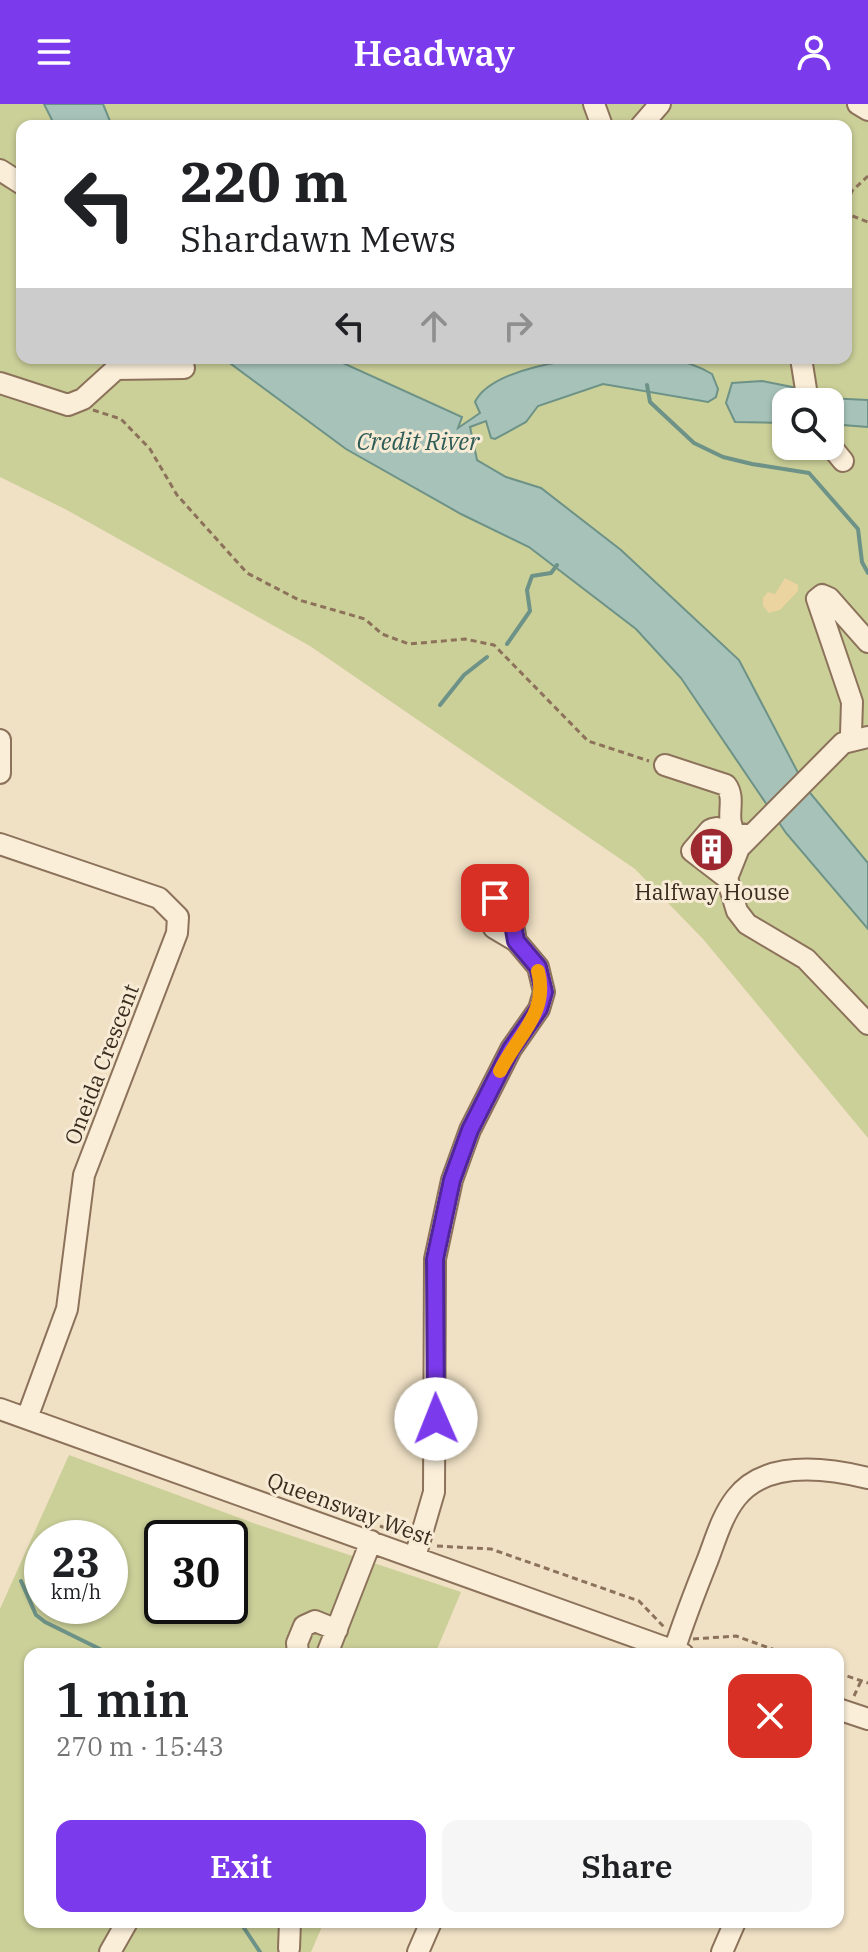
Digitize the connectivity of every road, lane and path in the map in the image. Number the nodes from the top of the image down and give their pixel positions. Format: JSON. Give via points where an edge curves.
{"nodes":[{"id":1,"x":660,"y":104,"type":"edge"},
{"id":2,"x":858,"y":104,"type":"edge"},
{"id":3,"x":868,"y":110,"type":"edge"},
{"id":4,"x":646,"y":120,"type":"edge"},
{"id":5,"x":868,"y":176,"type":"edge"},
{"id":6,"x":868,"y":185,"type":"edge"},
{"id":7,"x":857,"y":187,"type":"junction"},
{"id":8,"x":852,"y":193,"type":"edge"},
{"id":9,"x":802,"y":364,"type":"edge"},
{"id":10,"x":184,"y":368,"type":"dead end"},
{"id":11,"x":0,"y":383,"type":"edge"},
{"id":12,"x":806,"y":388,"type":"edge"},
{"id":13,"x":68,"y":405,"type":"junction"},
{"id":14,"x":868,"y":642,"type":"edge"},
{"id":15,"x":860,"y":735,"type":"edge"},
{"id":16,"x":0,"y":740,"type":"edge"},
{"id":17,"x":665,"y":765,"type":"joint"},
{"id":18,"x":0,"y":773,"type":"edge"},
{"id":19,"x":712,"y":829,"type":"dead end"},
{"id":20,"x":0,"y":844,"type":"edge"},
{"id":21,"x":739,"y":848,"type":"junction"},
{"id":22,"x":727,"y":878,"type":"junction"},
{"id":23,"x":516,"y":941,"type":"dead end"},
{"id":24,"x":868,"y":1024,"type":"edge"},
{"id":25,"x":0,"y":1409,"type":"edge"},
{"id":26,"x":27,"y":1418,"type":"junction"},
{"id":27,"x":868,"y":1478,"type":"edge"},
{"id":28,"x":371,"y":1541,"type":"junction"},
{"id":29,"x":433,"y":1545,"type":"dead end"},
{"id":30,"x":415,"y":1557,"type":"junction"},
{"id":31,"x":337,"y":1630,"type":"junction"},
{"id":32,"x":669,"y":1630,"type":"dead end"},
{"id":33,"x":297,"y":1648,"type":"edge"},
{"id":34,"x":330,"y":1648,"type":"edge"},
{"id":35,"x":684,"y":1648,"type":"edge"},
{"id":36,"x":769,"y":1648,"type":"edge"},
{"id":37,"x":844,"y":1675,"type":"edge"},
{"id":38,"x":861,"y":1681,"type":"junction"},
{"id":39,"x":868,"y":1683,"type":"edge"},
{"id":40,"x":845,"y":1706,"type":"edge"},
{"id":41,"x":868,"y":1719,"type":"edge"},
{"id":42,"x":124,"y":1928,"type":"edge"},
{"id":43,"x":290,"y":1928,"type":"edge"},
{"id":44,"x":428,"y":1928,"type":"edge"},
{"id":45,"x":732,"y":1928,"type":"edge"},
{"id":46,"x":289,"y":1948,"type":"dead end"},
{"id":47,"x":110,"y":1952,"type":"edge"},
{"id":48,"x":418,"y":1952,"type":"edge"},
{"id":49,"x":722,"y":1952,"type":"edge"}],
"edges":[{"from":1,"to":4,"type":"street"},
{"from":2,"to":3,"type":"street"},
{"from":5,"to":7,"type":"path"},
{"from":6,"to":7,"type":"path"},
{"from":7,"to":8,"type":"path"},
{"from":9,"to":12,"type":"street"},
{"from":10,"to":13,"type":"street","via":[[116,369],[83,399]]},
{"from":11,"to":13,"type":"street"},
{"from":13,"to":17,"type":"path","via":[[121,419],[150,449],[177,495],[247,573],[299,600],[365,619],[382,634],[409,644],[465,639],[494,645],[588,741]]},
{"from":14,"to":15,"type":"street","via":[[829,598],[817,599]]},
{"from":15,"to":21,"type":"street","via":[[843,743]]},
{"from":16,"to":18,"type":"street"},
{"from":17,"to":21,"type":"street","via":[[726,785],[732,796],[730,825],[735,833],[747,835]]},
{"from":19,"to":22,"type":"street","via":[[736,846],[733,850],[710,830],[692,851]]},
{"from":20,"to":26,"type":"street","name":"Oneida Crescent","via":[[159,898],[178,917],[177,933],[84,1175],[67,1309]]},
{"from":21,"to":22,"type":"street"},
{"from":22,"to":24,"type":"street","via":[[747,924],[806,959]]},
{"from":23,"to":30,"type":"street","via":[[538,967],[544,992],[470,1130],[452,1180],[435,1259],[434,1492]]},
{"from":25,"to":26,"type":"street","name":"Queensway West"},
{"from":26,"to":28,"type":"street","name":"Queensway West"},
{"from":27,"to":35,"type":"street","via":[[815,1469],[782,1472],[738,1496],[722,1521]]},
{"from":28,"to":30,"type":"street","name":"Queensway West"},
{"from":28,"to":31,"type":"street"},
{"from":29,"to":32,"type":"path","via":[[491,1549],[639,1601]]},
{"from":30,"to":35,"type":"street","name":"Queensway West"},
{"from":31,"to":33,"type":"street","via":[[323,1622],[304,1626]]},
{"from":31,"to":34,"type":"street"},
{"from":35,"to":36,"type":"path","via":[[736,1636]]},
{"from":37,"to":38,"type":"path"},
{"from":38,"to":39,"type":"path"},
{"from":38,"to":40,"type":"path"},
{"from":40,"to":41,"type":"street"},
{"from":42,"to":47,"type":"street"},
{"from":43,"to":46,"type":"street"},
{"from":44,"to":48,"type":"street"},
{"from":45,"to":49,"type":"street"}]}
